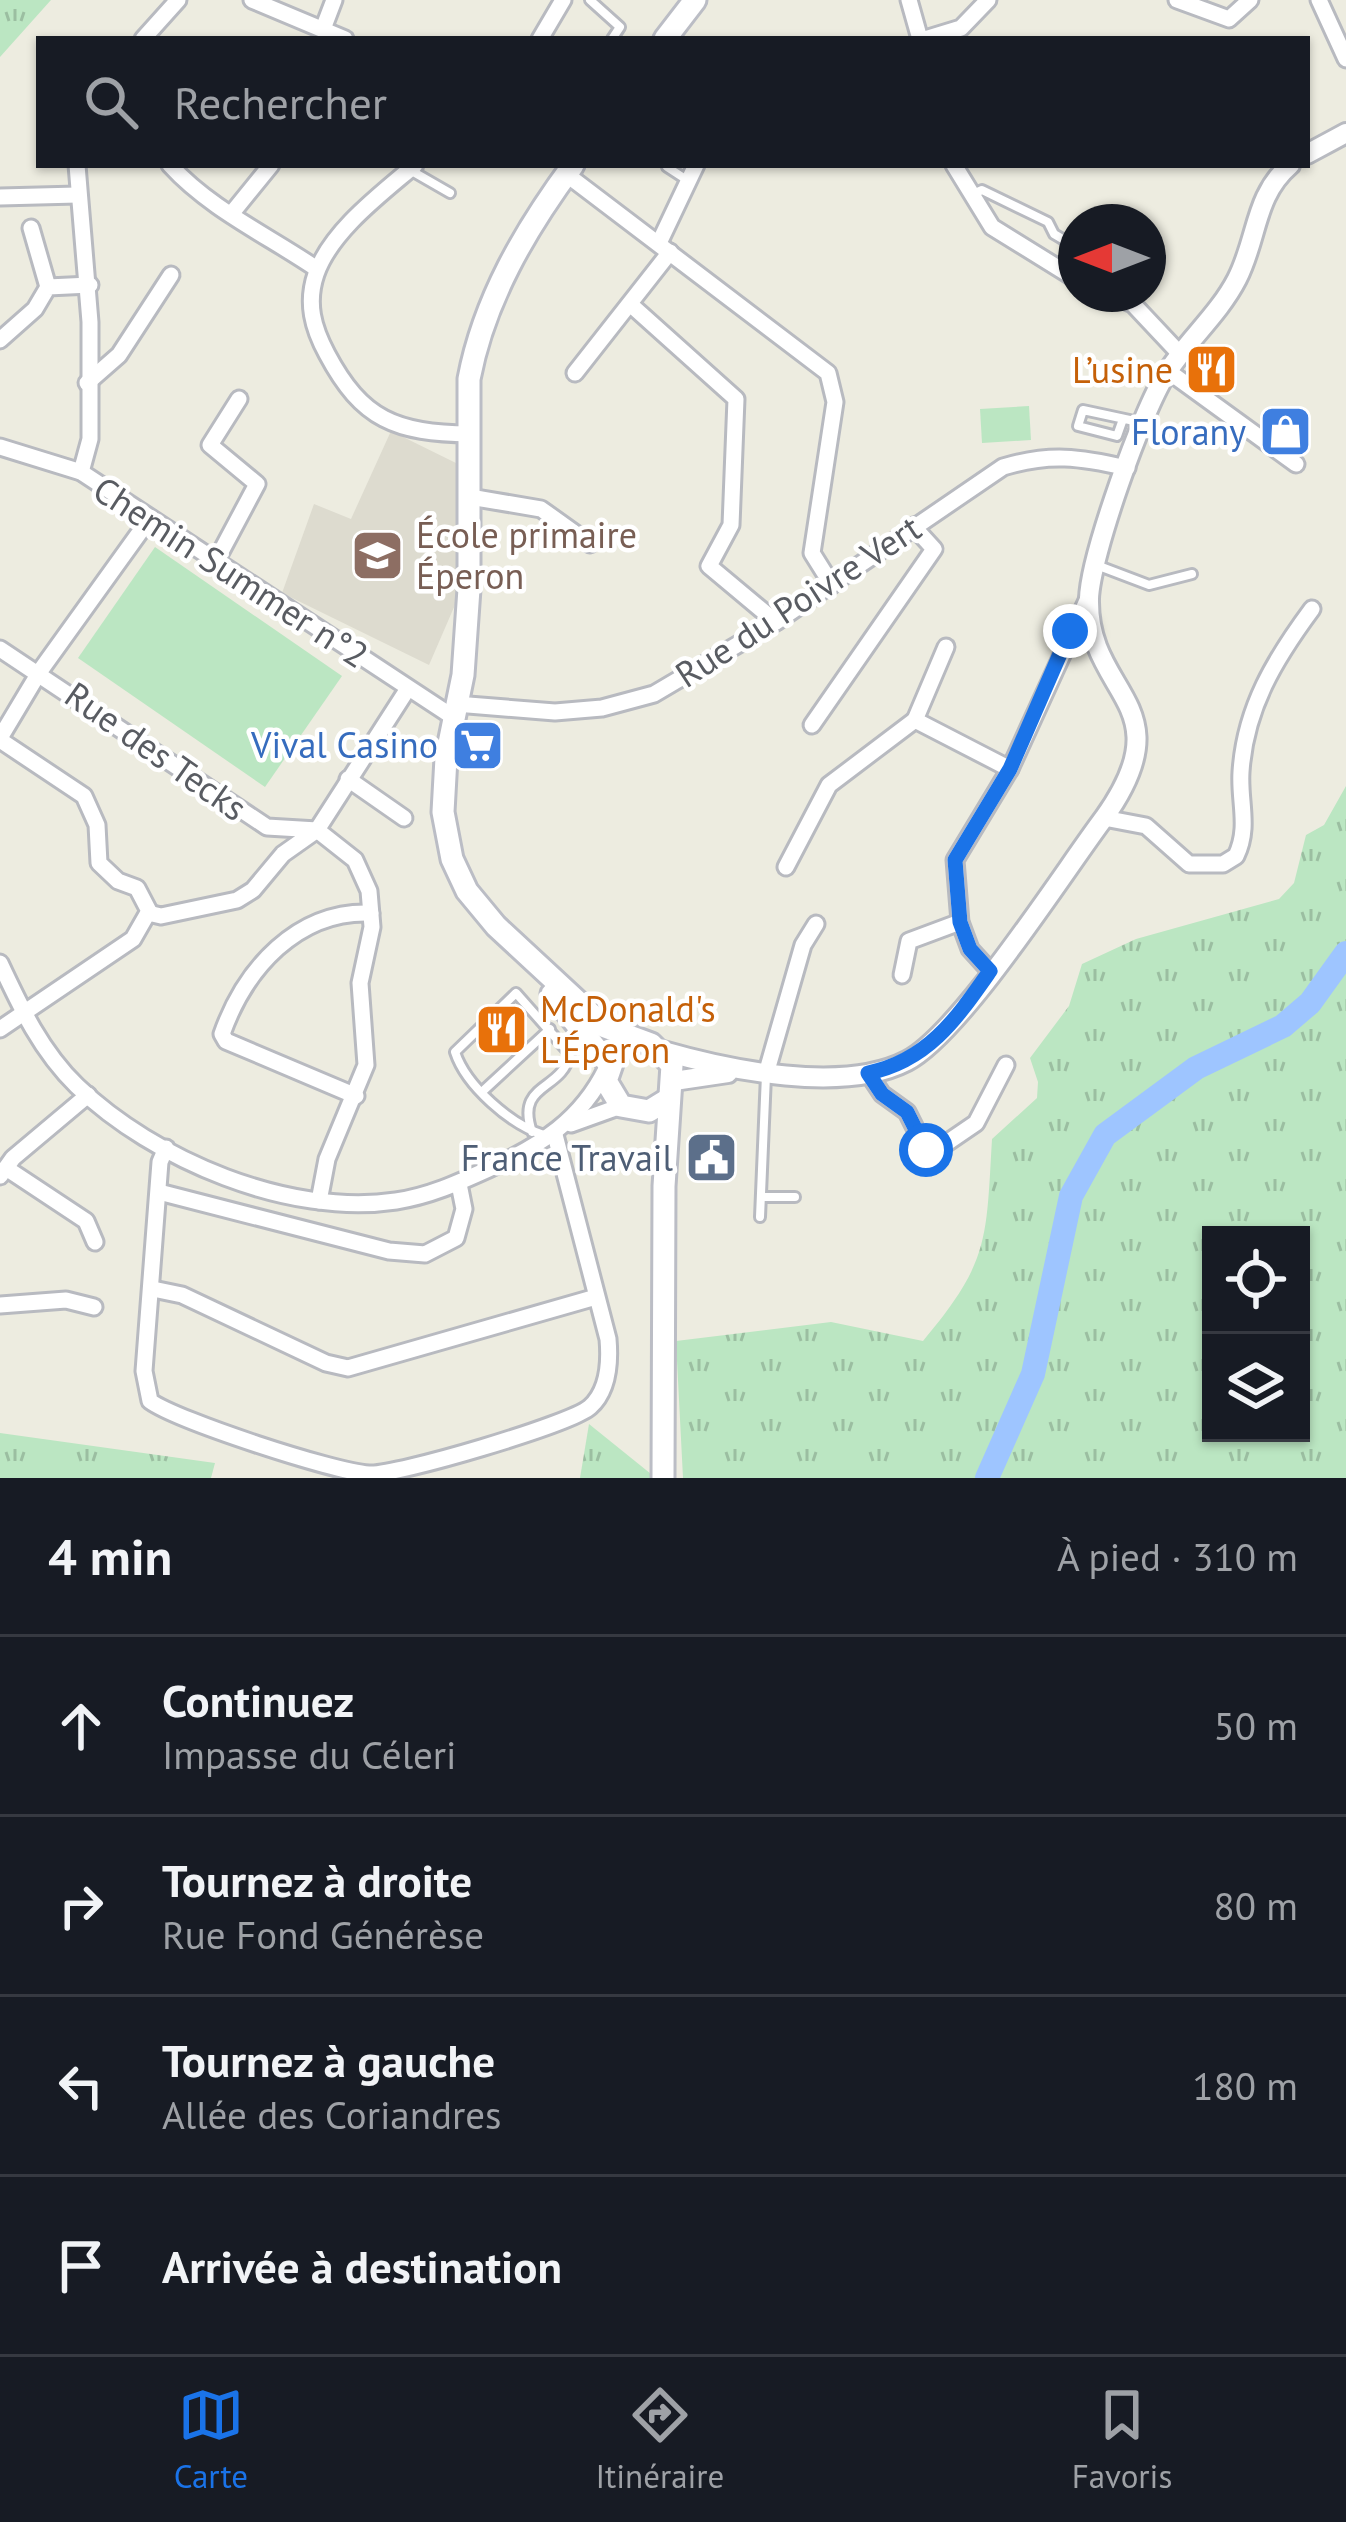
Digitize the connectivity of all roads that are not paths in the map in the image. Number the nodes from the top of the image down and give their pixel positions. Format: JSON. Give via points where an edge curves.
{"nodes":[{"id":1,"x":178,"y":0,"type":"edge"},
{"id":2,"x":252,"y":0,"type":"edge"},
{"id":3,"x":334,"y":0,"type":"edge"},
{"id":4,"x":563,"y":0,"type":"edge"},
{"id":5,"x":590,"y":0,"type":"edge"},
{"id":6,"x":695,"y":0,"type":"edge"},
{"id":7,"x":909,"y":0,"type":"edge"},
{"id":8,"x":988,"y":0,"type":"edge"},
{"id":9,"x":1178,"y":0,"type":"edge"},
{"id":10,"x":1250,"y":0,"type":"edge"},
{"id":11,"x":1319,"y":0,"type":"edge"},
{"id":12,"x":323,"y":28,"type":"junction"},
{"id":13,"x":151,"y":36,"type":"edge"},
{"id":14,"x":339,"y":36,"type":"edge"},
{"id":15,"x":542,"y":36,"type":"edge"},
{"id":16,"x":614,"y":36,"type":"edge"},
{"id":17,"x":667,"y":36,"type":"edge"},
{"id":18,"x":921,"y":36,"type":"edge"},
{"id":19,"x":933,"y":36,"type":"edge"},
{"id":20,"x":1346,"y":59,"type":"edge"},
{"id":21,"x":1346,"y":133,"type":"edge"},
{"id":22,"x":1310,"y":152,"type":"edge"},
{"id":23,"x":77,"y":168,"type":"edge"},
{"id":24,"x":173,"y":168,"type":"edge"},
{"id":25,"x":269,"y":168,"type":"edge"},
{"id":26,"x":411,"y":168,"type":"edge"},
{"id":27,"x":413,"y":168,"type":"edge"},
{"id":28,"x":956,"y":168,"type":"edge"},
{"id":29,"x":1287,"y":168,"type":"edge"},
{"id":30,"x":570,"y":170,"type":"edge"},
{"id":31,"x":692,"y":172,"type":"edge"},
{"id":32,"x":450,"y":193,"type":"dead end"},
{"id":33,"x":77,"y":195,"type":"junction"},
{"id":34,"x":0,"y":196,"type":"edge"},
{"id":35,"x":970,"y":196,"type":"junction"},
{"id":36,"x":232,"y":213,"type":"junction"},
{"id":37,"x":31,"y":228,"type":"dead end"},
{"id":38,"x":1058,"y":236,"type":"edge"},
{"id":39,"x":664,"y":247,"type":"junction"},
{"id":40,"x":317,"y":269,"type":"junction"},
{"id":41,"x":1058,"y":269,"type":"edge"},
{"id":42,"x":171,"y":275,"type":"dead end"},
{"id":43,"x":90,"y":285,"type":"junction"},
{"id":44,"x":48,"y":287,"type":"junction"},
{"id":45,"x":630,"y":304,"type":"junction"},
{"id":46,"x":1140,"y":312,"type":"edge"},
{"id":47,"x":0,"y":340,"type":"edge"},
{"id":48,"x":1180,"y":354,"type":"junction"},
{"id":49,"x":1168,"y":371,"type":"junction"},
{"id":50,"x":575,"y":373,"type":"dead end"},
{"id":51,"x":87,"y":383,"type":"junction"},
{"id":52,"x":239,"y":399,"type":"dead end"},
{"id":53,"x":1131,"y":420,"type":"junction"},
{"id":54,"x":470,"y":434,"type":"junction"},
{"id":55,"x":0,"y":447,"type":"edge"},
{"id":56,"x":1296,"y":464,"type":"dead end"},
{"id":57,"x":1126,"y":468,"type":"junction"},
{"id":58,"x":80,"y":472,"type":"junction"},
{"id":59,"x":470,"y":497,"type":"junction"},
{"id":60,"x":150,"y":518,"type":"junction"},
{"id":61,"x":913,"y":526,"type":"junction"},
{"id":62,"x":590,"y":544,"type":"dead end"},
{"id":63,"x":216,"y":561,"type":"junction"},
{"id":64,"x":1097,"y":566,"type":"junction"},
{"id":65,"x":1192,"y":574,"type":"dead end"},
{"id":66,"x":832,"y":585,"type":"junction"},
{"id":67,"x":1089,"y":596,"type":"junction"},
{"id":68,"x":1312,"y":609,"type":"dead end"},
{"id":69,"x":776,"y":622,"type":"junction"},
{"id":70,"x":946,"y":647,"type":"dead end"},
{"id":71,"x":0,"y":649,"type":"edge"},
{"id":72,"x":40,"y":671,"type":"junction"},
{"id":73,"x":406,"y":690,"type":"junction"},
{"id":74,"x":454,"y":711,"type":"junction"},
{"id":75,"x":915,"y":721,"type":"junction"},
{"id":76,"x":812,"y":724,"type":"dead end"},
{"id":77,"x":0,"y":739,"type":"edge"},
{"id":78,"x":1010,"y":769,"type":"junction"},
{"id":79,"x":348,"y":779,"type":"junction"},
{"id":80,"x":404,"y":818,"type":"dead end"},
{"id":81,"x":1104,"y":818,"type":"junction"},
{"id":82,"x":317,"y":830,"type":"junction"},
{"id":83,"x":786,"y":867,"type":"dead end"},
{"id":84,"x":148,"y":913,"type":"junction"},
{"id":85,"x":371,"y":914,"type":"junction"},
{"id":86,"x":960,"y":922,"type":"junction"},
{"id":87,"x":816,"y":924,"type":"dead end"},
{"id":88,"x":511,"y":938,"type":"junction"},
{"id":89,"x":0,"y":963,"type":"edge"},
{"id":90,"x":990,"y":971,"type":"junction"},
{"id":91,"x":902,"y":975,"type":"dead end"},
{"id":92,"x":23,"y":1013,"type":"junction"},
{"id":93,"x":0,"y":1029,"type":"edge"},
{"id":94,"x":550,"y":1029,"type":"junction"},
{"id":95,"x":638,"y":1042,"type":"junction"},
{"id":96,"x":663,"y":1051,"type":"junction"},
{"id":97,"x":608,"y":1065,"type":"junction"},
{"id":98,"x":1006,"y":1065,"type":"dead end"},
{"id":99,"x":745,"y":1072,"type":"junction"},
{"id":100,"x":868,"y":1073,"type":"junction"},
{"id":101,"x":766,"y":1074,"type":"junction"},
{"id":102,"x":484,"y":1090,"type":"junction"},
{"id":103,"x":670,"y":1090,"type":"junction"},
{"id":104,"x":88,"y":1094,"type":"junction"},
{"id":105,"x":356,"y":1096,"type":"junction"},
{"id":106,"x":630,"y":1108,"type":"junction"},
{"id":107,"x":532,"y":1132,"type":"junction"},
{"id":108,"x":556,"y":1133,"type":"junction"},
{"id":109,"x":166,"y":1148,"type":"junction"},
{"id":110,"x":3,"y":1172,"type":"edge"},
{"id":111,"x":459,"y":1184,"type":"junction"},
{"id":112,"x":664,"y":1186,"type":"junction"},
{"id":113,"x":159,"y":1192,"type":"junction"},
{"id":114,"x":761,"y":1197,"type":"junction"},
{"id":115,"x":795,"y":1197,"type":"dead end"},
{"id":116,"x":319,"y":1201,"type":"junction"},
{"id":117,"x":760,"y":1216,"type":"dead end"},
{"id":118,"x":95,"y":1242,"type":"dead end"},
{"id":119,"x":153,"y":1289,"type":"junction"},
{"id":120,"x":596,"y":1297,"type":"junction"},
{"id":121,"x":0,"y":1305,"type":"edge"},
{"id":122,"x":94,"y":1306,"type":"dead end"},
{"id":123,"x":663,"y":1478,"type":"edge"}],
"edges":[{"from":1,"to":13,"type":"street"},
{"from":2,"to":12,"type":"street"},
{"from":3,"to":12,"type":"street"},
{"from":4,"to":15,"type":"street"},
{"from":5,"to":16,"type":"lane","via":[[620,27]]},
{"from":6,"to":17,"type":"main road"},
{"from":7,"to":18,"type":"street"},
{"from":8,"to":19,"type":"street","via":[[962,28]]},
{"from":9,"to":10,"type":"street","via":[[1229,19]]},
{"from":11,"to":20,"type":"street"},
{"from":12,"to":14,"type":"street"},
{"from":21,"to":22,"type":"street"},
{"from":23,"to":33,"type":"street"},
{"from":24,"to":36,"type":"street","via":[[215,209]]},
{"from":25,"to":36,"type":"street"},
{"from":26,"to":40,"type":"street","via":[[363,210]]},
{"from":27,"to":32,"type":"lane"},
{"from":28,"to":35,"type":"street"},
{"from":29,"to":48,"type":"street","via":[[1264,194],[1238,277]]},
{"from":30,"to":39,"type":"street"},
{"from":30,"to":54,"type":"main road","via":[[486,308],[469,380]]},
{"from":31,"to":39,"type":"street"},
{"from":33,"to":34,"type":"street"},
{"from":33,"to":43,"type":"street"},
{"from":35,"to":38,"type":"lane","via":[[982,190],[1048,222]]},
{"from":35,"to":41,"type":"street","via":[[1013,245]]},
{"from":36,"to":40,"type":"street"},
{"from":37,"to":44,"type":"street"},
{"from":39,"to":45,"type":"street"},
{"from":39,"to":66,"type":"street","via":[[810,355],[834,386],[812,553]]},
{"from":40,"to":54,"type":"street","via":[[312,320],[357,403],[405,427]]},
{"from":42,"to":51,"type":"street","via":[[119,355]]},
{"from":43,"to":44,"type":"street"},
{"from":43,"to":51,"type":"street"},
{"from":44,"to":47,"type":"street"},
{"from":45,"to":50,"type":"street"},
{"from":45,"to":69,"type":"street","via":[[736,399],[731,524],[709,566]]},
{"from":46,"to":48,"type":"street"},
{"from":48,"to":49,"type":"street"},
{"from":49,"to":53,"type":"street"},
{"from":49,"to":56,"type":"street"},
{"from":51,"to":58,"type":"street","via":[[90,439]]},
{"from":52,"to":63,"type":"street","via":[[210,445],[256,484]]},
{"from":53,"to":53,"type":"lane","via":[[1083,410],[1078,426],[1117,436]]},
{"from":53,"to":57,"type":"street"},
{"from":54,"to":59,"type":"main road"},
{"from":55,"to":58,"type":"street","name":"Chemin Summer n°2"},
{"from":57,"to":61,"type":"street","name":"Rue du Poivre Vert","via":[[1040,455],[1003,467]]},
{"from":57,"to":64,"type":"street"},
{"from":58,"to":60,"type":"street","name":"Chemin Summer n°2"},
{"from":59,"to":62,"type":"street","via":[[541,509]]},
{"from":59,"to":74,"type":"main road","via":[[463,675]]},
{"from":60,"to":63,"type":"street","name":"Chemin Summer n°2"},
{"from":60,"to":72,"type":"street","name":"Rue des Tecks"},
{"from":61,"to":66,"type":"street","name":"Rue du Poivre Vert"},
{"from":61,"to":76,"type":"street","via":[[934,549]]},
{"from":63,"to":73,"type":"street","name":"Chemin Summer n°2"},
{"from":64,"to":65,"type":"lane","via":[[1149,585]]},
{"from":64,"to":67,"type":"street"},
{"from":66,"to":69,"type":"street","name":"Rue du Poivre Vert"},
{"from":67,"to":78,"type":"street"},
{"from":67,"to":81,"type":"street","via":[[1102,653],[1136,722],[1137,753]]},
{"from":68,"to":81,"type":"street","via":[[1270,665],[1250,720],[1236,856],[1189,864],[1146,826]]},
{"from":69,"to":74,"type":"street","name":"Rue du Poivre Vert","via":[[654,694],[555,712]]},
{"from":70,"to":75,"type":"street"},
{"from":71,"to":72,"type":"street"},
{"from":72,"to":77,"type":"street"},
{"from":72,"to":82,"type":"street","name":"Rue des Tecks","via":[[267,827]]},
{"from":73,"to":74,"type":"street","name":"Chemin Summer n°2"},
{"from":73,"to":79,"type":"street"},
{"from":74,"to":88,"type":"main road","via":[[445,836],[467,891]]},
{"from":75,"to":78,"type":"street"},
{"from":75,"to":83,"type":"street","via":[[829,784]]},
{"from":77,"to":84,"type":"street","via":[[84,796],[97,825],[99,863],[137,887]]},
{"from":78,"to":86,"type":"street","via":[[955,860]]},
{"from":79,"to":80,"type":"street"},
{"from":79,"to":82,"type":"street"},
{"from":81,"to":90,"type":"street"},
{"from":82,"to":84,"type":"street","via":[[246,896]]},
{"from":82,"to":85,"type":"street","via":[[363,870]]},
{"from":84,"to":92,"type":"street","via":[[134,939]]},
{"from":85,"to":105,"type":"street","via":[[360,983],[367,1065]]},
{"from":85,"to":105,"type":"street","via":[[323,918],[274,950],[249,978],[222,1034]]},
{"from":86,"to":90,"type":"street"},
{"from":86,"to":91,"type":"street","via":[[909,941]]},
{"from":87,"to":101,"type":"street"},
{"from":88,"to":95,"type":"main road","via":[[604,1027]]},
{"from":88,"to":97,"type":"main road"},
{"from":89,"to":92,"type":"street"},
{"from":90,"to":100,"type":"street","via":[[940,1038],[912,1059]]},
{"from":92,"to":93,"type":"street"},
{"from":92,"to":104,"type":"street"},
{"from":94,"to":102,"type":"lane"},
{"from":94,"to":102,"type":"lane","via":[[522,995],[511,994],[455,1052]]},
{"from":94,"to":107,"type":"lane","via":[[569,1060],[529,1101]]},
{"from":95,"to":96,"type":"main road"},
{"from":95,"to":97,"type":"main road"},
{"from":96,"to":99,"type":"street"},
{"from":96,"to":103,"type":"main road"},
{"from":97,"to":106,"type":"main road","via":[[606,1082]]},
{"from":97,"to":108,"type":"street"},
{"from":98,"to":100,"type":"street","via":[[976,1124],[935,1151],[926,1150],[907,1112]]},
{"from":99,"to":101,"type":"street"},
{"from":99,"to":103,"type":"street"},
{"from":100,"to":101,"type":"street"},
{"from":101,"to":114,"type":"lane"},
{"from":102,"to":107,"type":"lane"},
{"from":103,"to":106,"type":"main road"},
{"from":103,"to":112,"type":"main road"},
{"from":104,"to":109,"type":"street"},
{"from":104,"to":110,"type":"street"},
{"from":105,"to":116,"type":"street","via":[[327,1159]]},
{"from":106,"to":108,"type":"street"},
{"from":106,"to":112,"type":"main road"},
{"from":107,"to":108,"type":"lane"},
{"from":108,"to":111,"type":"street"},
{"from":108,"to":120,"type":"street"},
{"from":109,"to":113,"type":"street"},
{"from":109,"to":116,"type":"street"},
{"from":110,"to":118,"type":"street","via":[[86,1221]]},
{"from":111,"to":113,"type":"street","via":[[464,1209],[456,1238],[425,1254]]},
{"from":111,"to":116,"type":"street","via":[[391,1202]]},
{"from":112,"to":123,"type":"main road"},
{"from":113,"to":119,"type":"street"},
{"from":114,"to":115,"type":"lane"},
{"from":114,"to":117,"type":"lane"},
{"from":119,"to":120,"type":"street","via":[[182,1294],[348,1368]]},
{"from":119,"to":120,"type":"street","via":[[144,1372],[150,1401],[369,1474],[560,1423],[590,1407],[610,1359]]},
{"from":121,"to":122,"type":"street"}]}
